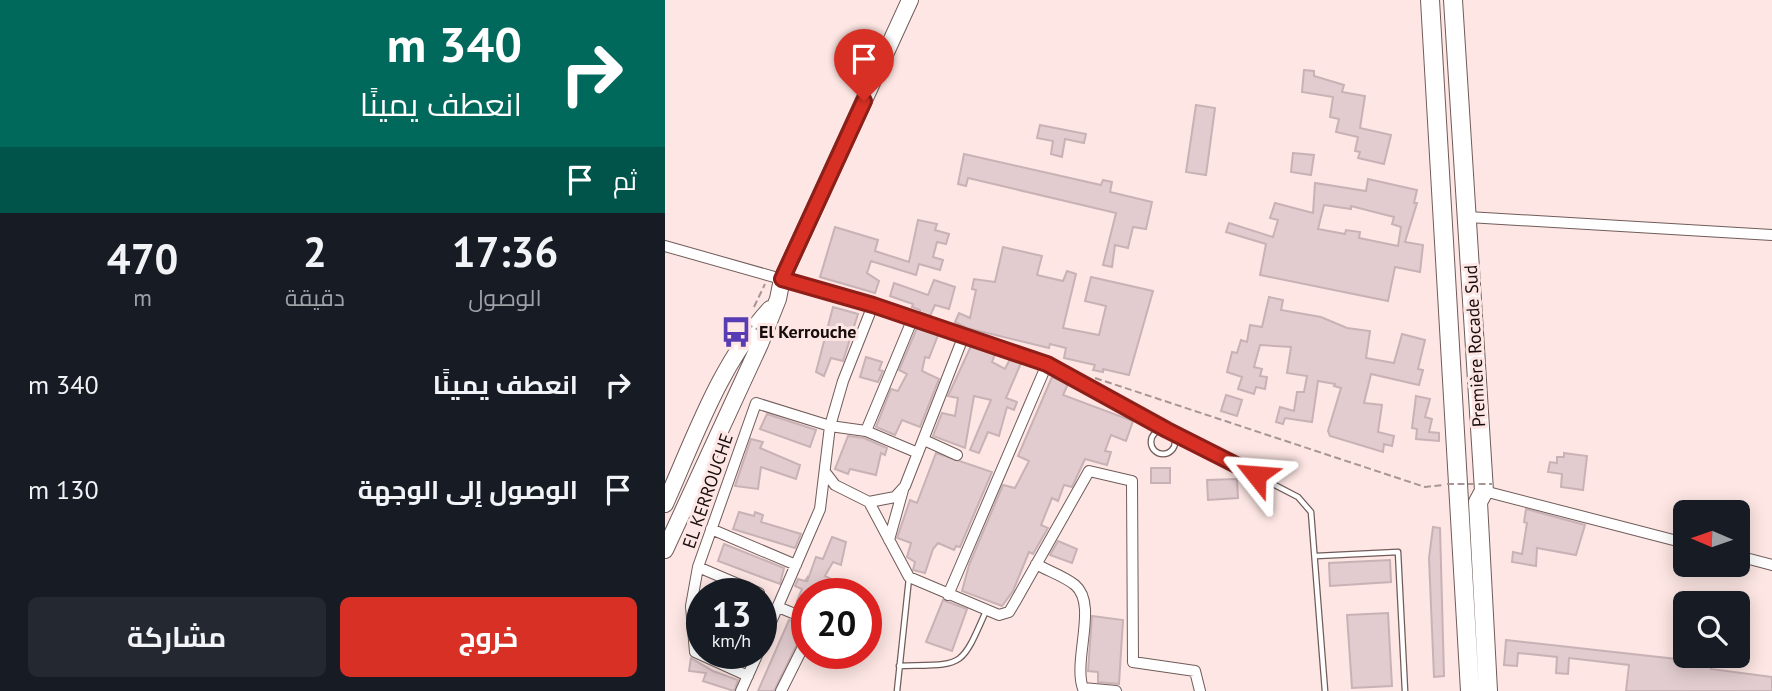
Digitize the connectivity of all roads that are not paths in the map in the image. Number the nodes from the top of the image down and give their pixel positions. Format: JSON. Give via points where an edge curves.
{"nodes":[{"id":1,"x":910,"y":0,"type":"edge"},
{"id":2,"x":1430,"y":0,"type":"edge"},
{"id":3,"x":1453,"y":0,"type":"edge"},
{"id":4,"x":1468,"y":217,"type":"junction"},
{"id":5,"x":1772,"y":235,"type":"edge"},
{"id":6,"x":665,"y":246,"type":"edge"},
{"id":7,"x":776,"y":277,"type":"junction"},
{"id":8,"x":778,"y":299,"type":"junction"},
{"id":9,"x":873,"y":305,"type":"junction"},
{"id":10,"x":913,"y":318,"type":"junction"},
{"id":11,"x":964,"y":335,"type":"junction"},
{"id":12,"x":1047,"y":364,"type":"junction"},
{"id":13,"x":1140,"y":415,"type":"joint"},
{"id":14,"x":830,"y":426,"type":"junction"},
{"id":15,"x":1167,"y":430,"type":"junction"},
{"id":16,"x":866,"y":431,"type":"junction"},
{"id":17,"x":924,"y":440,"type":"junction"},
{"id":18,"x":918,"y":453,"type":"junction"},
{"id":19,"x":957,"y":455,"type":"dead end"},
{"id":20,"x":825,"y":472,"type":"junction"},
{"id":21,"x":905,"y":486,"type":"junction"},
{"id":22,"x":1488,"y":487,"type":"junction"},
{"id":23,"x":869,"y":502,"type":"junction"},
{"id":24,"x":665,"y":503,"type":"edge"},
{"id":25,"x":711,"y":529,"type":"junction"},
{"id":26,"x":889,"y":540,"type":"junction"},
{"id":27,"x":1673,"y":540,"type":"edge"},
{"id":28,"x":665,"y":550,"type":"edge"},
{"id":29,"x":1316,"y":556,"type":"junction"},
{"id":30,"x":1750,"y":559,"type":"edge"},
{"id":31,"x":1036,"y":564,"type":"junction"},
{"id":32,"x":796,"y":565,"type":"junction"},
{"id":33,"x":1772,"y":565,"type":"edge"},
{"id":34,"x":698,"y":568,"type":"junction"},
{"id":35,"x":909,"y":577,"type":"junction"},
{"id":36,"x":696,"y":578,"type":"edge"},
{"id":37,"x":722,"y":578,"type":"edge"},
{"id":38,"x":948,"y":595,"type":"junction"},
{"id":39,"x":779,"y":605,"type":"junction"},
{"id":40,"x":777,"y":609,"type":"edge"},
{"id":41,"x":986,"y":610,"type":"junction"},
{"id":42,"x":791,"y":611,"type":"edge"},
{"id":43,"x":899,"y":666,"type":"junction"},
{"id":44,"x":733,"y":669,"type":"edge"},
{"id":45,"x":751,"y":669,"type":"edge"},
{"id":46,"x":792,"y":669,"type":"edge"},
{"id":47,"x":748,"y":676,"type":"junction"},
{"id":48,"x":1083,"y":690,"type":"edge"},
{"id":49,"x":741,"y":691,"type":"edge"},
{"id":50,"x":781,"y":691,"type":"edge"},
{"id":51,"x":897,"y":691,"type":"edge"},
{"id":52,"x":1116,"y":691,"type":"edge"},
{"id":53,"x":1200,"y":691,"type":"edge"},
{"id":54,"x":1325,"y":691,"type":"edge"},
{"id":55,"x":1405,"y":691,"type":"edge"},
{"id":56,"x":1470,"y":691,"type":"edge"},
{"id":57,"x":1488,"y":691,"type":"edge"}],
"edges":[{"from":1,"to":7,"type":"main road"},
{"from":2,"to":56,"type":"highway","name":"Première Rocade Sud"},
{"from":3,"to":4,"type":"highway","name":"Première Rocade Sud"},
{"from":4,"to":5,"type":"street"},
{"from":4,"to":22,"type":"highway","name":"Première Rocade Sud"},
{"from":6,"to":7,"type":"street"},
{"from":7,"to":8,"type":"main road"},
{"from":7,"to":9,"type":"street"},
{"from":8,"to":24,"type":"main road","via":[[727,368]]},
{"from":8,"to":28,"type":"main road"},
{"from":9,"to":10,"type":"street"},
{"from":9,"to":14,"type":"street"},
{"from":10,"to":11,"type":"street"},
{"from":10,"to":16,"type":"street"},
{"from":11,"to":12,"type":"street"},
{"from":11,"to":17,"type":"street"},
{"from":12,"to":13,"type":"street"},
{"from":12,"to":38,"type":"street"},
{"from":13,"to":15,"type":"lane"},
{"from":14,"to":16,"type":"street"},
{"from":14,"to":20,"type":"street"},
{"from":14,"to":25,"type":"street","name":"EL KERROUCHE","via":[[756,403]]},
{"from":15,"to":15,"type":"lane","via":[[1158,431],[1151,441],[1160,454],[1174,447],[1175,439]]},
{"from":15,"to":29,"type":"lane","via":[[1298,497],[1311,512]]},
{"from":16,"to":18,"type":"street"},
{"from":17,"to":18,"type":"street"},
{"from":17,"to":19,"type":"street"},
{"from":18,"to":21,"type":"street"},
{"from":20,"to":23,"type":"street","via":[[835,485]]},
{"from":20,"to":32,"type":"street","via":[[820,509]]},
{"from":21,"to":23,"type":"street","via":[[895,497]]},
{"from":21,"to":26,"type":"street"},
{"from":22,"to":27,"type":"street"},
{"from":22,"to":57,"type":"highway","name":"Première Rocade Sud","via":[[1478,502]]},
{"from":23,"to":26,"type":"street"},
{"from":25,"to":32,"type":"street"},
{"from":25,"to":34,"type":"street","name":"EL KERROUCHE"},
{"from":26,"to":35,"type":"street"},
{"from":29,"to":54,"type":"lane"},
{"from":29,"to":55,"type":"lane","via":[[1398,552]]},
{"from":30,"to":33,"type":"street"},
{"from":31,"to":41,"type":"street","via":[[1009,612],[999,615]]},
{"from":31,"to":48,"type":"street","via":[[1076,586],[1084,598]]},
{"from":31,"to":53,"type":"street","via":[[1089,471],[1132,481],[1133,662],[1195,671]]},
{"from":32,"to":39,"type":"street"},
{"from":34,"to":36,"type":"street","name":"EL KERROUCHE"},
{"from":34,"to":37,"type":"street"},
{"from":35,"to":38,"type":"street"},
{"from":35,"to":43,"type":"lane"},
{"from":38,"to":41,"type":"street"},
{"from":39,"to":40,"type":"street"},
{"from":39,"to":42,"type":"street"},
{"from":41,"to":43,"type":"lane","via":[[967,655],[958,661]]},
{"from":43,"to":51,"type":"lane"},
{"from":44,"to":47,"type":"street","name":"EL KERROUCHE"},
{"from":45,"to":47,"type":"street"},
{"from":46,"to":50,"type":"street"},
{"from":47,"to":49,"type":"street"},
{"from":48,"to":52,"type":"street"}]}
